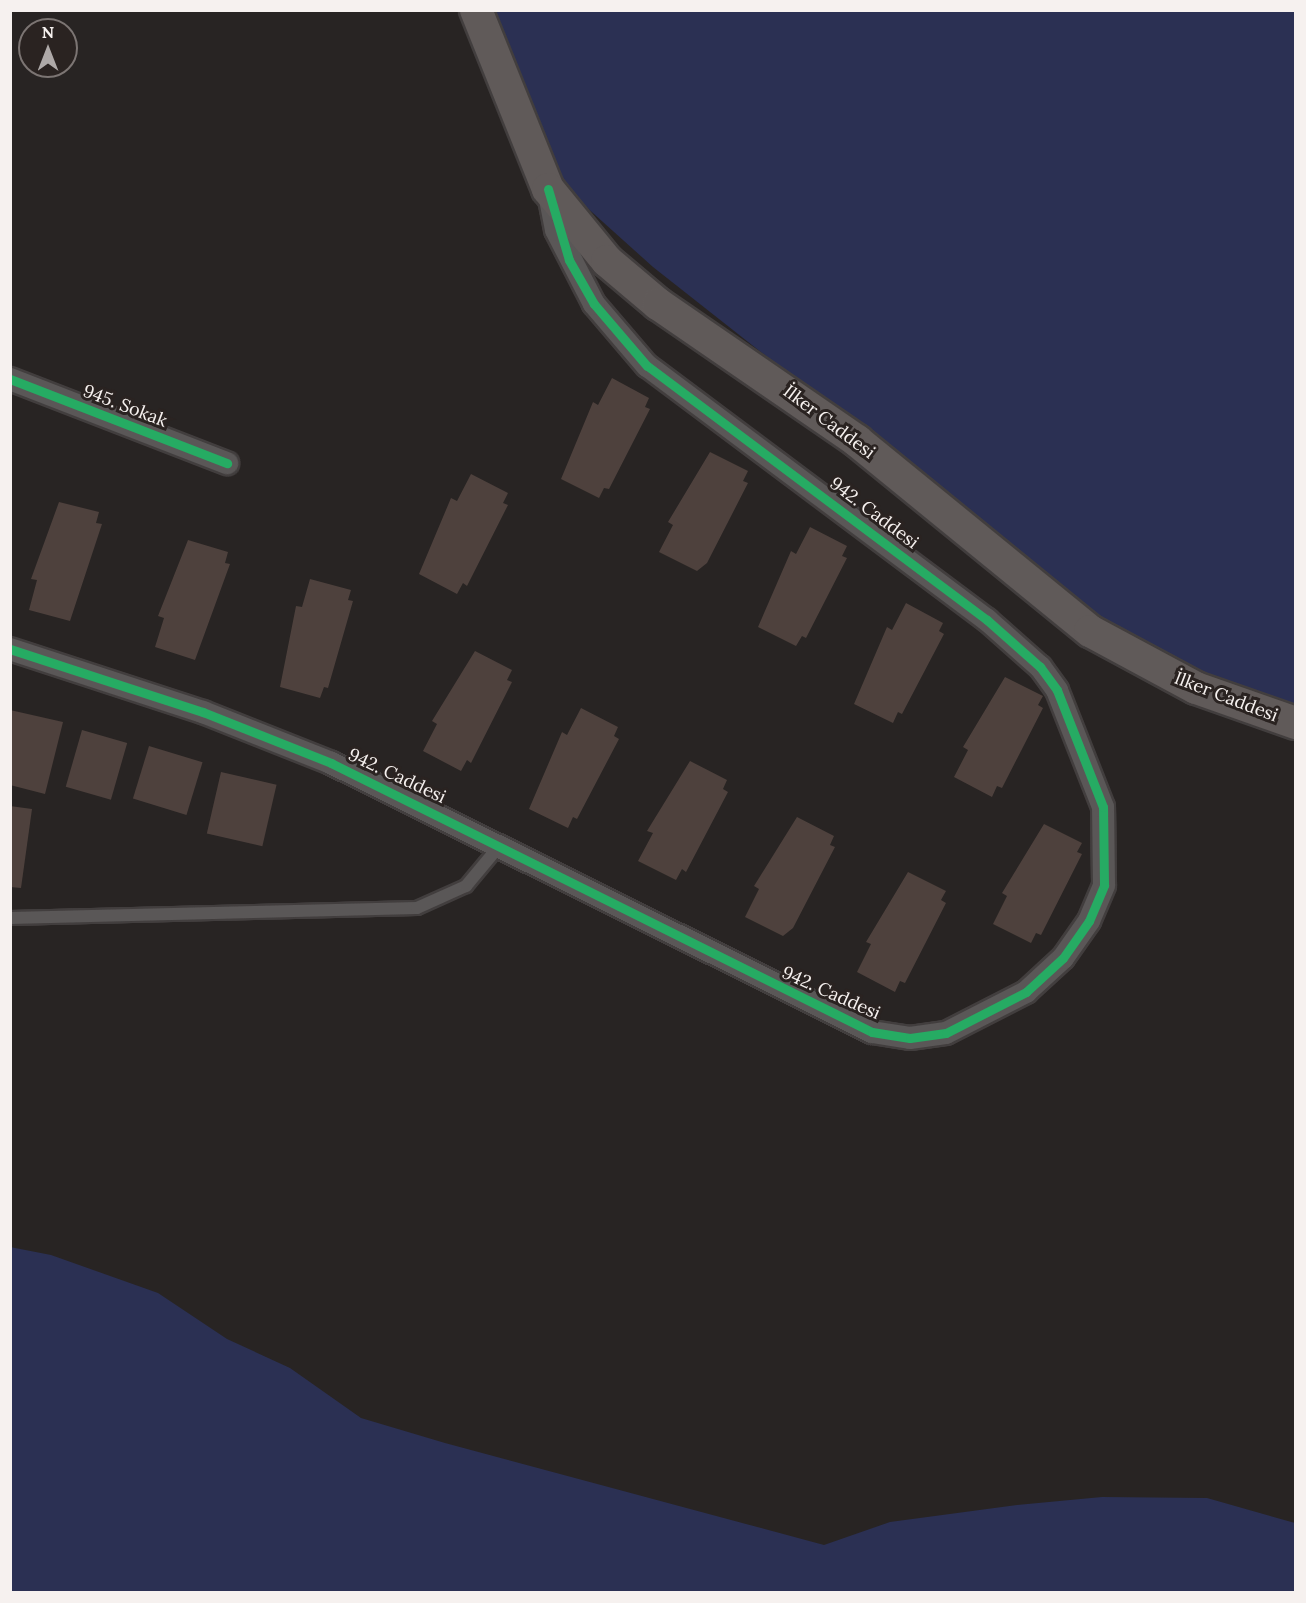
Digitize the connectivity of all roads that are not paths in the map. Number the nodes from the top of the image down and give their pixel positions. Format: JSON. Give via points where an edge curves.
{"nodes":[{"id":1,"x":476,"y":10,"type":"edge"},
{"id":2,"x":548,"y":189,"type":"junction"},
{"id":3,"x":10,"y":380,"type":"edge"},
{"id":4,"x":227,"y":463,"type":"dead end"},
{"id":5,"x":10,"y":649,"type":"edge"},
{"id":6,"x":1296,"y":723,"type":"edge"},
{"id":7,"x":501,"y":844,"type":"junction"},
{"id":8,"x":10,"y":918,"type":"edge"}],
"edges":[{"from":1,"to":2,"type":"main road","name":"İlker Caddesi"},
{"from":2,"to":6,"type":"main road","name":"İlker Caddesi","via":[[608,261],[658,304],[834,423],[1090,632],[1196,688]]},
{"from":2,"to":7,"type":"street","name":"942. Caddesi","via":[[569,260],[594,304],[647,366],[851,515],[1040,667],[1057,690],[1094,775],[1102,807],[1104,885],[1089,921],[1063,958],[1026,992],[946,1033],[910,1038],[872,1032]]},
{"from":3,"to":4,"type":"street","name":"945. Sokak"},
{"from":5,"to":7,"type":"street","name":"942. Caddesi","via":[[214,716],[331,763]]},
{"from":7,"to":8,"type":"lane","via":[[466,886],[417,908]]}]}
